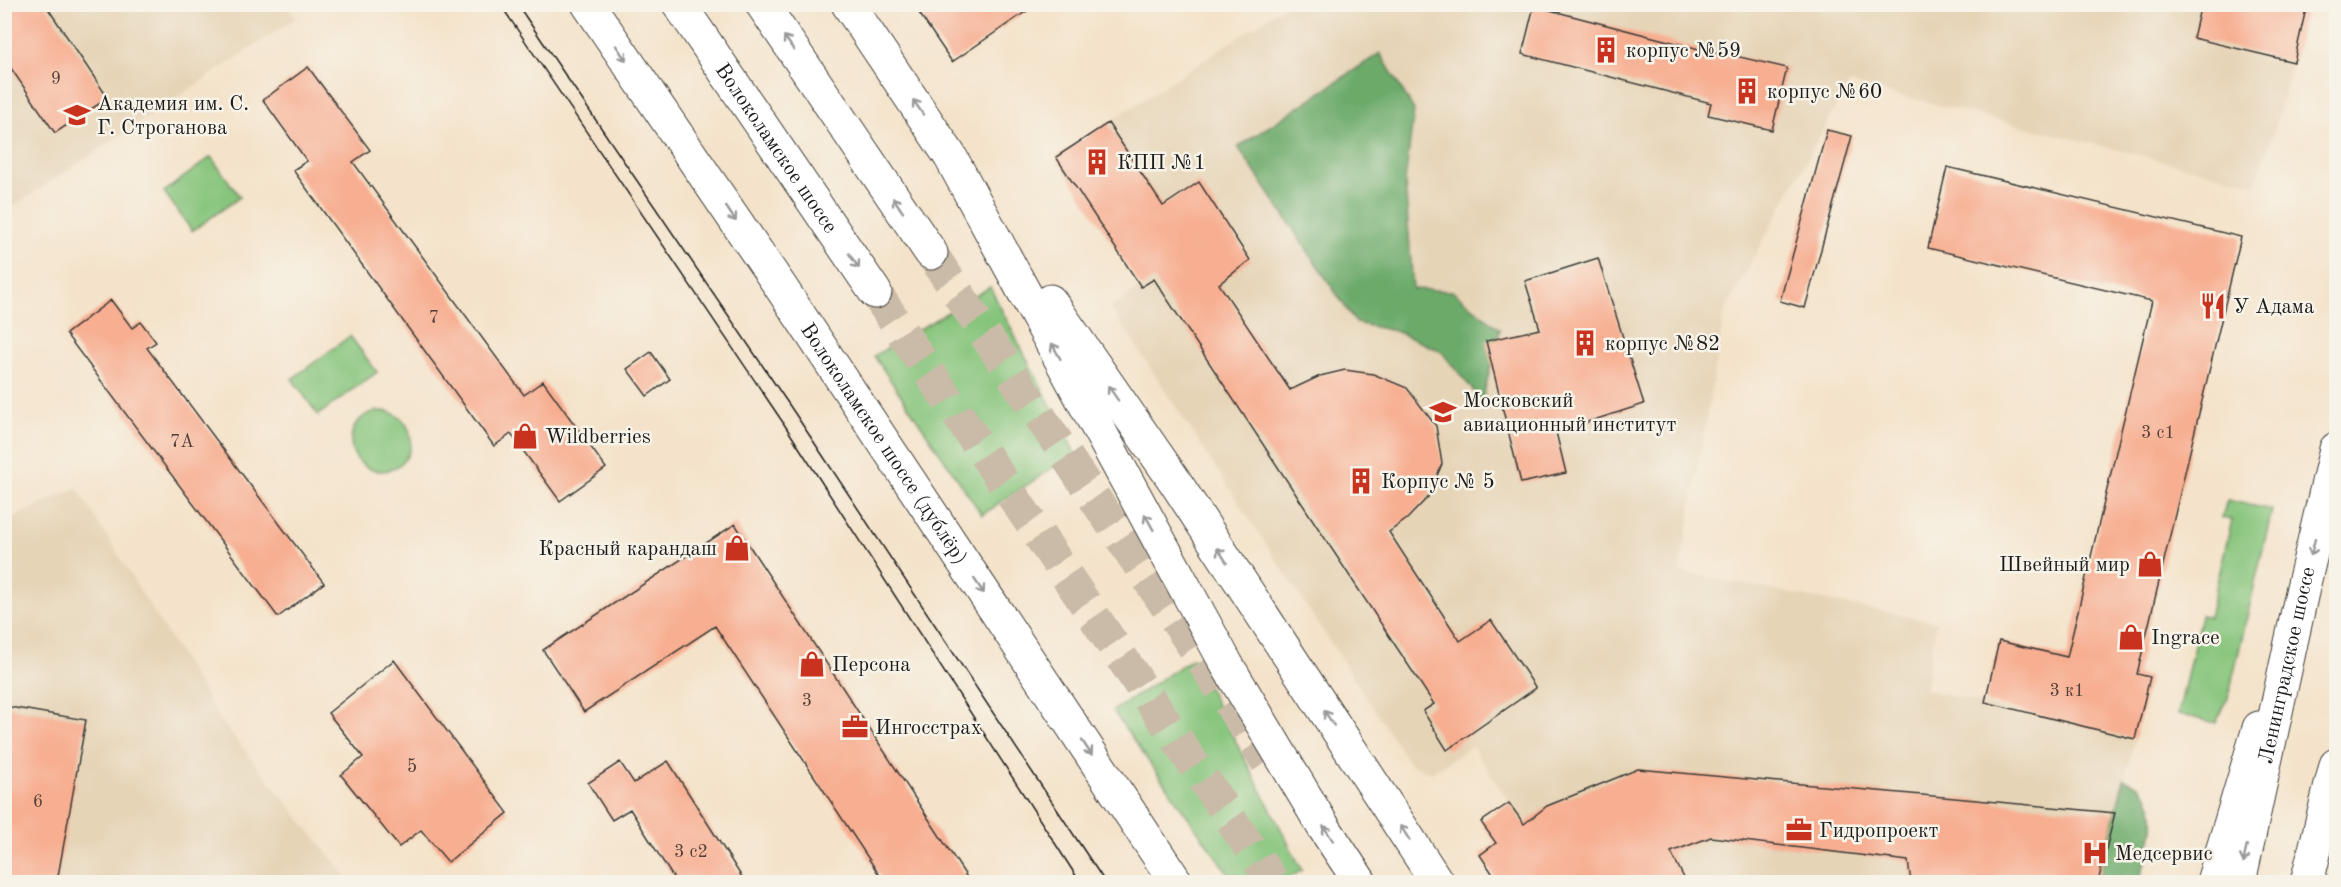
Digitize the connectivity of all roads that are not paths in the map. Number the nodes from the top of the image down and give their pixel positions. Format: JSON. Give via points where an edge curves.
{"nodes":[{"id":1,"x":588,"y":4,"type":"edge"},
{"id":2,"x":679,"y":4,"type":"edge"},
{"id":3,"x":762,"y":4,"type":"edge"},
{"id":4,"x":848,"y":4,"type":"edge"},
{"id":5,"x":950,"y":156,"type":"junction"},
{"id":6,"x":932,"y":253,"type":"tunnel mouth"},
{"id":7,"x":875,"y":292,"type":"tunnel mouth"},
{"id":8,"x":2337,"y":449,"type":"edge"},
{"id":9,"x":2302,"y":592,"type":"junction"},
{"id":10,"x":2337,"y":765,"type":"edge"},
{"id":11,"x":1176,"y":882,"type":"edge"},
{"id":12,"x":1360,"y":882,"type":"edge"},
{"id":13,"x":1437,"y":882,"type":"edge"},
{"id":14,"x":2213,"y":882,"type":"edge"},
{"id":15,"x":2239,"y":882,"type":"edge"},
{"id":16,"x":2307,"y":882,"type":"edge"}],
"edges":[{"from":1,"to":11,"type":"main road","name":"Волоколамское шоссе (дублёр)","one_way":true},
{"from":2,"to":7,"type":"main road","name":"Волоколамское шоссе","one_way":true},
{"from":6,"to":3,"type":"main road","one_way":true},
{"from":5,"to":4,"type":"main road","one_way":true},
{"from":12,"to":5,"type":"main road","one_way":true,"via":[[1227,666]]},
{"from":13,"to":5,"type":"main road","one_way":true,"via":[[1174,480]]},
{"from":8,"to":9,"type":"main road","name":"Ленинградское шоссе","one_way":true},
{"from":9,"to":14,"type":"main road"},
{"from":9,"to":15,"type":"main road","name":"Ленинградское шоссе","one_way":true},
{"from":10,"to":16,"type":"main road"}]}
